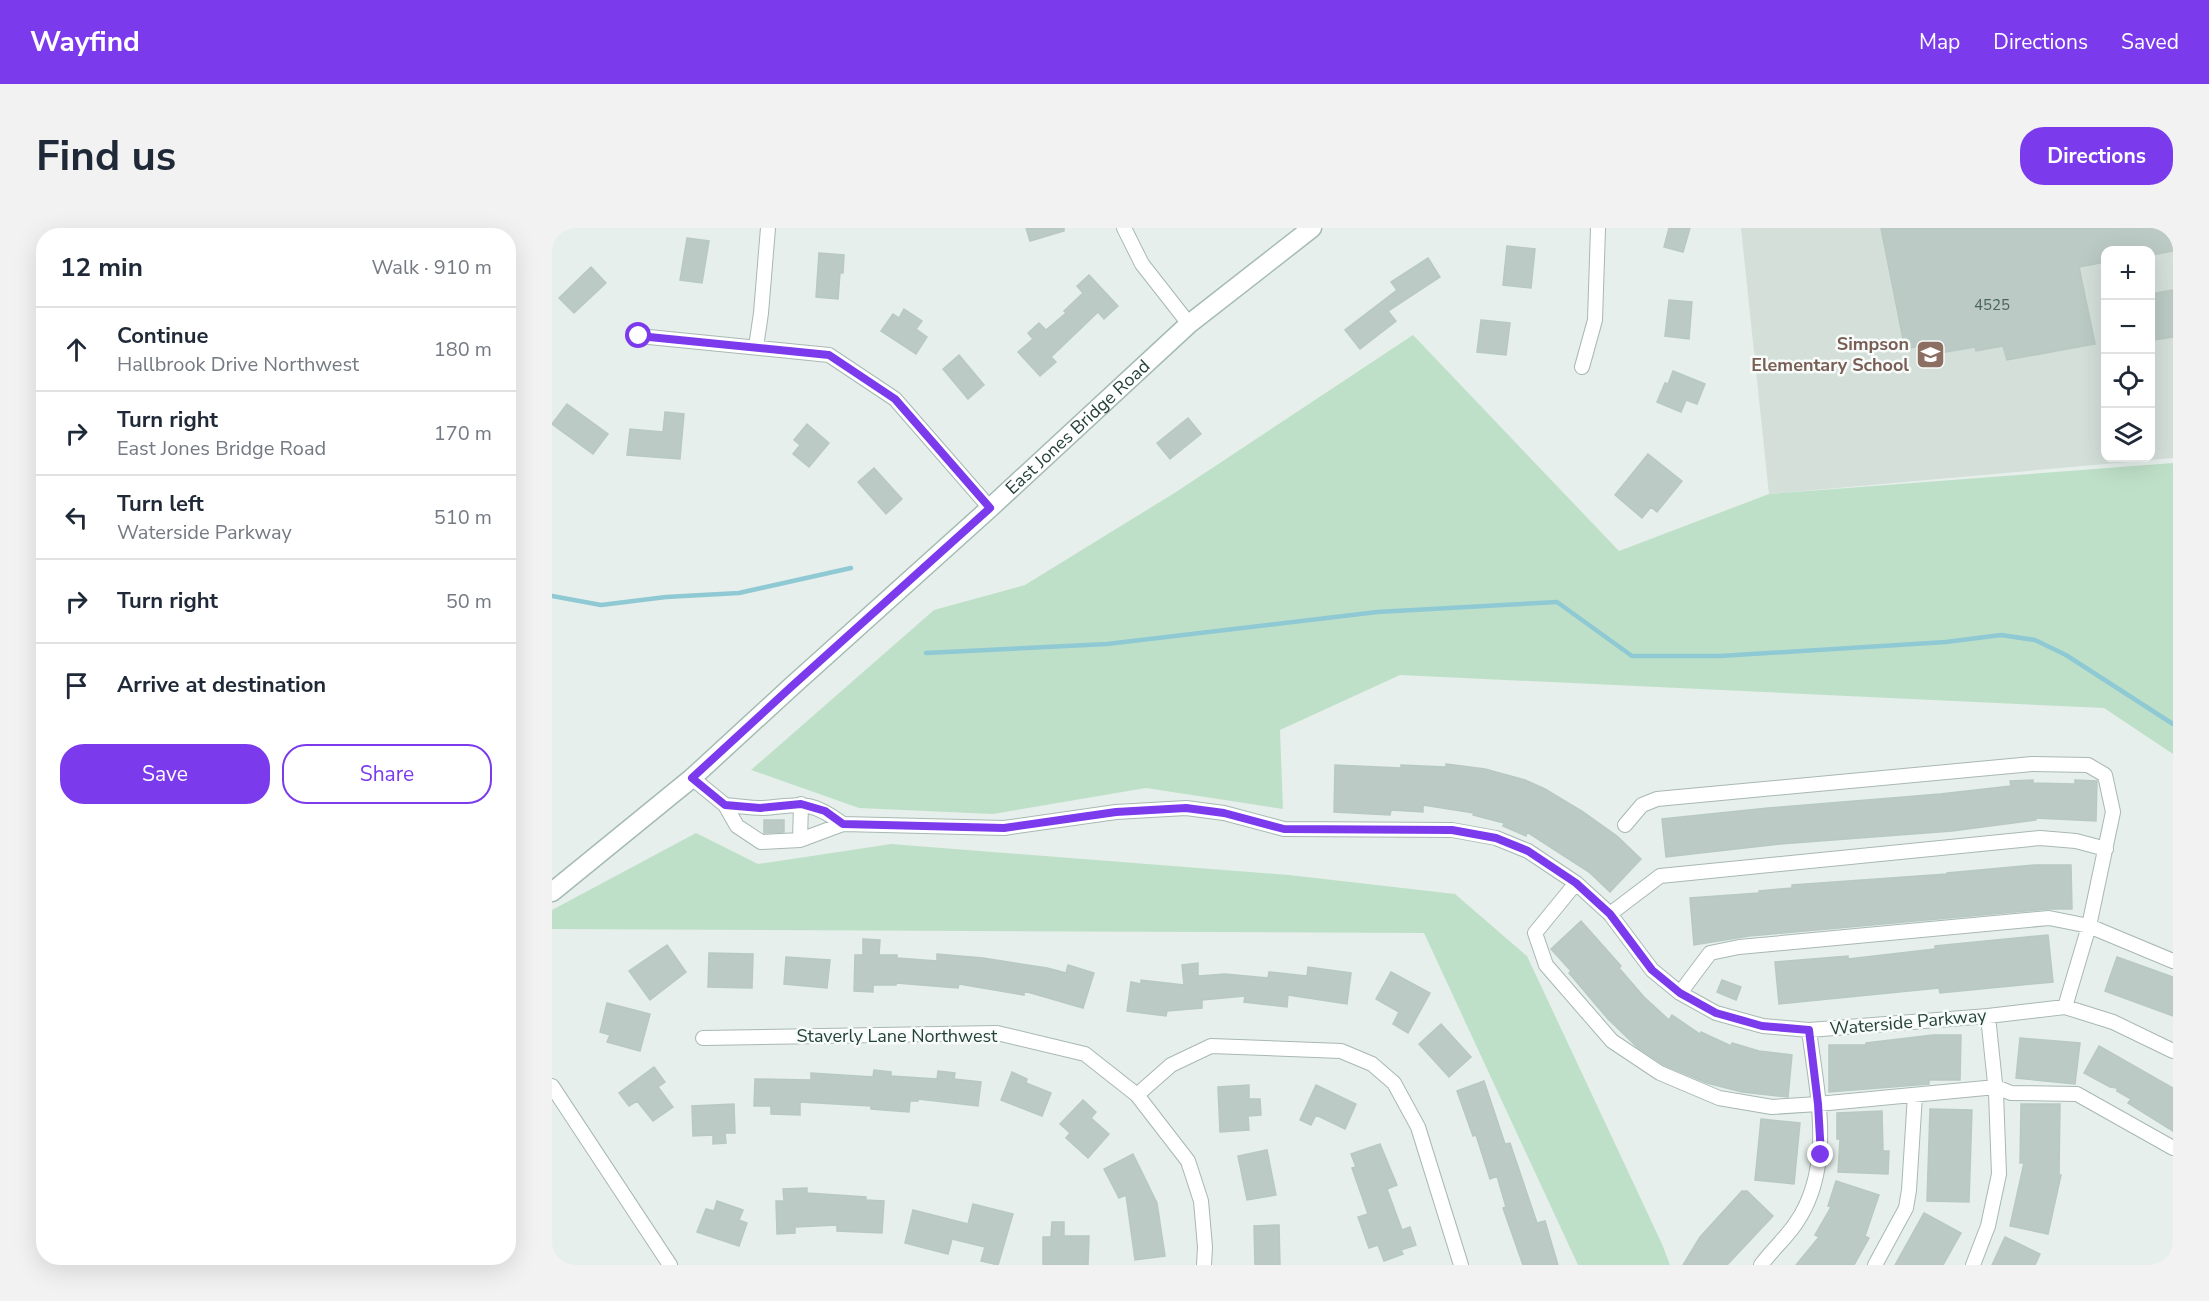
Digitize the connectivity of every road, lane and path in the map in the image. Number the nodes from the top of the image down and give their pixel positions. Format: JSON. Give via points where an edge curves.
{"nodes":[{"id":1,"x":768,"y":228,"type":"edge"},
{"id":2,"x":1124,"y":228,"type":"edge"},
{"id":3,"x":1312,"y":228,"type":"edge"},
{"id":4,"x":1598,"y":228,"type":"edge"},
{"id":5,"x":1189,"y":324,"type":"junction"},
{"id":6,"x":639,"y":336,"type":"dead end"},
{"id":7,"x":756,"y":347,"type":"junction"},
{"id":8,"x":1582,"y":367,"type":"dead end"},
{"id":9,"x":990,"y":508,"type":"junction"},
{"id":10,"x":692,"y":778,"type":"junction"},
{"id":11,"x":801,"y":804,"type":"junction"},
{"id":12,"x":725,"y":805,"type":"junction"},
{"id":13,"x":843,"y":824,"type":"junction"},
{"id":14,"x":1625,"y":825,"type":"dead end"},
{"id":15,"x":800,"y":840,"type":"junction"},
{"id":16,"x":2106,"y":849,"type":"junction"},
{"id":17,"x":1576,"y":883,"type":"junction"},
{"id":18,"x":552,"y":892,"type":"edge"},
{"id":19,"x":1610,"y":914,"type":"junction"},
{"id":20,"x":2089,"y":926,"type":"junction"},
{"id":21,"x":2173,"y":962,"type":"edge"},
{"id":22,"x":1680,"y":993,"type":"junction"},
{"id":23,"x":2065,"y":1007,"type":"junction"},
{"id":24,"x":1988,"y":1016,"type":"junction"},
{"id":25,"x":1809,"y":1030,"type":"junction"},
{"id":26,"x":703,"y":1038,"type":"dead end"},
{"id":27,"x":2173,"y":1051,"type":"edge"},
{"id":28,"x":552,"y":1086,"type":"edge"},
{"id":29,"x":1996,"y":1087,"type":"junction"},
{"id":30,"x":1137,"y":1095,"type":"junction"},
{"id":31,"x":1915,"y":1095,"type":"junction"},
{"id":32,"x":1818,"y":1104,"type":"junction"},
{"id":33,"x":2173,"y":1148,"type":"edge"},
{"id":34,"x":670,"y":1265,"type":"edge"},
{"id":35,"x":1204,"y":1265,"type":"edge"},
{"id":36,"x":1461,"y":1265,"type":"edge"},
{"id":37,"x":1761,"y":1265,"type":"edge"},
{"id":38,"x":1875,"y":1265,"type":"edge"},
{"id":39,"x":1973,"y":1265,"type":"edge"}],
"edges":[{"from":1,"to":7,"type":"street"},
{"from":2,"to":5,"type":"street","via":[[1142,264]]},
{"from":3,"to":5,"type":"street","name":"East Jones Bridge Road"},
{"from":4,"to":8,"type":"street","via":[[1595,320]]},
{"from":5,"to":9,"type":"street","name":"East Jones Bridge Road"},
{"from":6,"to":7,"type":"street"},
{"from":7,"to":9,"type":"street","via":[[829,355],[895,399]]},
{"from":9,"to":10,"type":"street","name":"East Jones Bridge Road"},
{"from":10,"to":12,"type":"street","name":"Waterside Parkway"},
{"from":10,"to":18,"type":"street","name":"East Jones Bridge Road"},
{"from":11,"to":12,"type":"street","name":"Waterside Parkway","via":[[760,808]]},
{"from":11,"to":13,"type":"street","name":"Waterside Parkway","via":[[825,811]]},
{"from":11,"to":15,"type":"street"},
{"from":12,"to":15,"type":"street","name":"Waterside Parkway","via":[[737,826],[761,842]]},
{"from":13,"to":15,"type":"street","name":"Waterside Parkway"},
{"from":13,"to":17,"type":"street","name":"Waterside Parkway","via":[[1004,828],[1116,812],[1186,808],[1224,813],[1284,829],[1452,830],[1496,838],[1528,851]]},
{"from":14,"to":16,"type":"street","via":[[1642,805],[1657,799],[2032,764],[2088,765],[2105,775],[2111,802],[2113,812]]},
{"from":16,"to":19,"type":"street","via":[[2040,838],[1660,876]]},
{"from":16,"to":20,"type":"street"},
{"from":17,"to":19,"type":"street","name":"Waterside Parkway"},
{"from":17,"to":32,"type":"street","via":[[1535,933],[1546,965],[1612,1041],[1660,1073],[1719,1098],[1772,1107]]},
{"from":19,"to":22,"type":"street","name":"Waterside Parkway","via":[[1652,970]]},
{"from":20,"to":21,"type":"street"},
{"from":20,"to":22,"type":"street","via":[[2049,918],[1739,947],[1710,953]]},
{"from":20,"to":23,"type":"street"},
{"from":22,"to":25,"type":"street","name":"Waterside Parkway","via":[[1716,1013],[1762,1026]]},
{"from":23,"to":24,"type":"street","name":"Waterside Parkway"},
{"from":23,"to":27,"type":"street","name":"Waterside Parkway","via":[[2113,1022]]},
{"from":24,"to":25,"type":"street","name":"Waterside Parkway"},
{"from":24,"to":29,"type":"street"},
{"from":25,"to":32,"type":"street"},
{"from":26,"to":30,"type":"street","name":"Staverly Lane Northwest","via":[[997,1033],[1085,1054]]},
{"from":28,"to":34,"type":"street"},
{"from":29,"to":31,"type":"street"},
{"from":29,"to":33,"type":"street","via":[[2011,1094],[2077,1094]]},
{"from":29,"to":39,"type":"street","via":[[1999,1174],[1989,1226]]},
{"from":30,"to":35,"type":"street","name":"Staverly Lane Northwest","via":[[1188,1161],[1201,1201]]},
{"from":30,"to":36,"type":"street","via":[[1171,1065],[1211,1046],[1341,1051],[1372,1064],[1394,1083],[1418,1127]]},
{"from":31,"to":32,"type":"street"},
{"from":31,"to":38,"type":"street","via":[[1906,1208]]},
{"from":32,"to":37,"type":"street","via":[[1821,1155],[1814,1188],[1796,1222]]}]}
